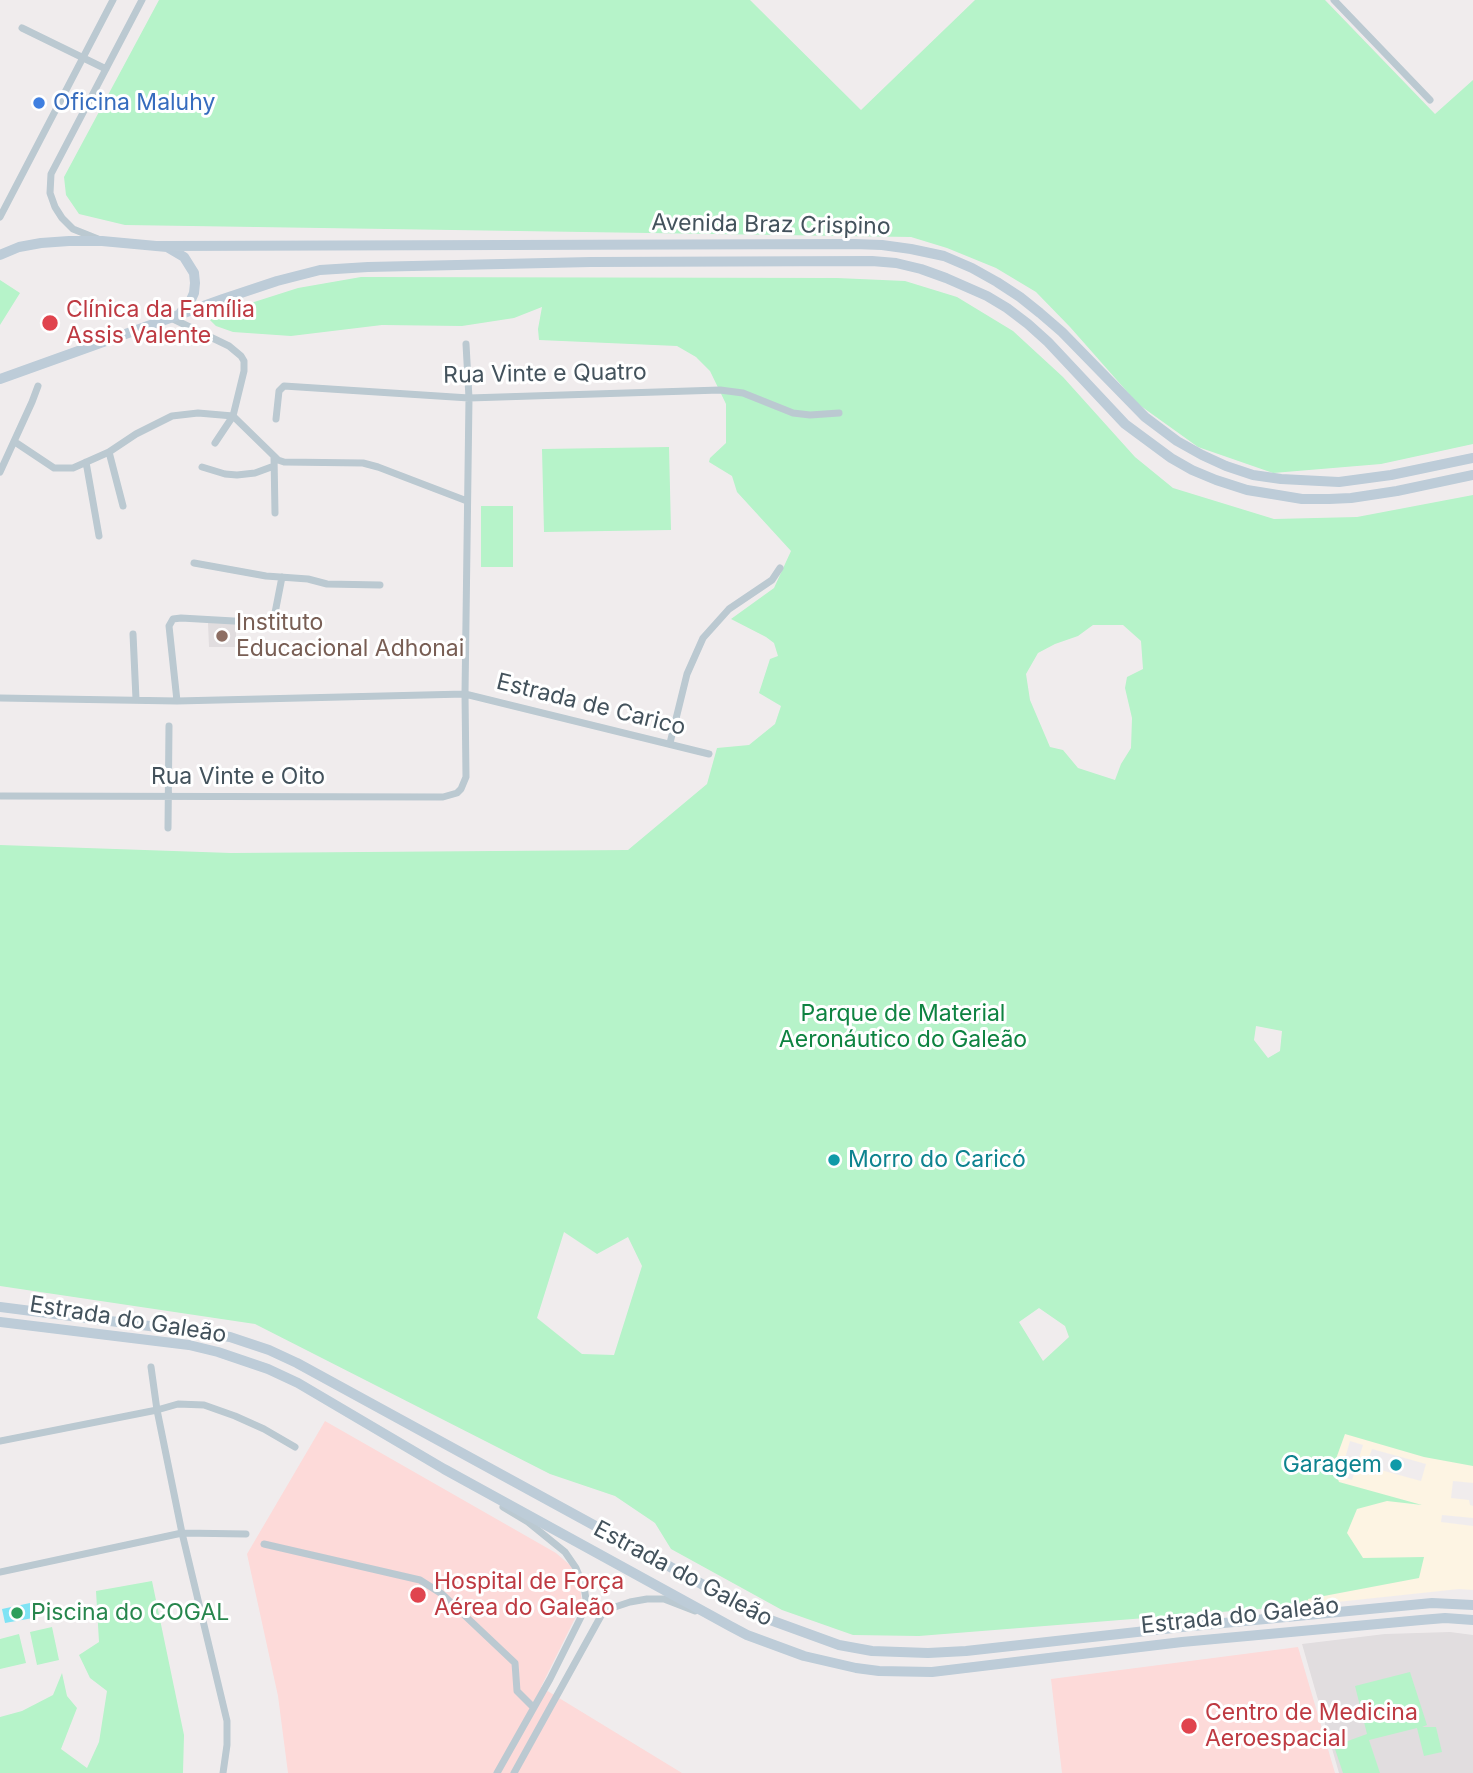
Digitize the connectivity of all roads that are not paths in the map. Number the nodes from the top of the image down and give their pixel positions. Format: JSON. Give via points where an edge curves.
{"nodes":[{"id":1,"x":113,"y":0,"type":"edge"},
{"id":2,"x":142,"y":0,"type":"edge"},
{"id":3,"x":1334,"y":0,"type":"edge"},
{"id":4,"x":22,"y":28,"type":"dead end"},
{"id":5,"x":83,"y":58,"type":"junction"},
{"id":6,"x":106,"y":69,"type":"junction"},
{"id":7,"x":1430,"y":100,"type":"dead end"},
{"id":8,"x":0,"y":217,"type":"edge"},
{"id":9,"x":102,"y":241,"type":"junction"},
{"id":10,"x":158,"y":246,"type":"junction"},
{"id":11,"x":0,"y":255,"type":"edge"},
{"id":12,"x":173,"y":317,"type":"junction"},
{"id":13,"x":467,"y":344,"type":"dead end"},
{"id":14,"x":0,"y":379,"type":"edge"},
{"id":15,"x":38,"y":386,"type":"dead end"},
{"id":16,"x":468,"y":398,"type":"junction"},
{"id":17,"x":839,"y":413,"type":"dead end"},
{"id":18,"x":233,"y":416,"type":"junction"},
{"id":19,"x":276,"y":419,"type":"dead end"},
{"id":20,"x":15,"y":442,"type":"junction"},
{"id":21,"x":215,"y":443,"type":"dead end"},
{"id":22,"x":108,"y":453,"type":"junction"},
{"id":23,"x":274,"y":456,"type":"junction"},
{"id":24,"x":1473,"y":458,"type":"edge"},
{"id":25,"x":86,"y":461,"type":"junction"},
{"id":26,"x":274,"y":466,"type":"junction"},
{"id":27,"x":202,"y":467,"type":"dead end"},
{"id":28,"x":0,"y":471,"type":"edge"},
{"id":29,"x":1473,"y":475,"type":"edge"},
{"id":30,"x":467,"y":501,"type":"junction"},
{"id":31,"x":123,"y":506,"type":"dead end"},
{"id":32,"x":275,"y":513,"type":"dead end"},
{"id":33,"x":99,"y":536,"type":"dead end"},
{"id":34,"x":194,"y":563,"type":"dead end"},
{"id":35,"x":780,"y":568,"type":"dead end"},
{"id":36,"x":282,"y":577,"type":"junction"},
{"id":37,"x":380,"y":585,"type":"dead end"},
{"id":38,"x":133,"y":634,"type":"dead end"},
{"id":39,"x":465,"y":694,"type":"junction"},
{"id":40,"x":0,"y":698,"type":"edge"},
{"id":41,"x":136,"y":699,"type":"junction"},
{"id":42,"x":177,"y":701,"type":"junction"},
{"id":43,"x":169,"y":726,"type":"dead end"},
{"id":44,"x":670,"y":743,"type":"junction"},
{"id":45,"x":709,"y":754,"type":"dead end"},
{"id":46,"x":0,"y":796,"type":"edge"},
{"id":47,"x":169,"y":796,"type":"junction"},
{"id":48,"x":168,"y":828,"type":"dead end"},
{"id":49,"x":0,"y":1307,"type":"edge"},
{"id":50,"x":0,"y":1322,"type":"edge"},
{"id":51,"x":151,"y":1367,"type":"dead end"},
{"id":52,"x":157,"y":1410,"type":"junction"},
{"id":53,"x":0,"y":1441,"type":"edge"},
{"id":54,"x":295,"y":1447,"type":"dead end"},
{"id":55,"x":444,"y":1469,"type":"junction"},
{"id":56,"x":182,"y":1533,"type":"junction"},
{"id":57,"x":246,"y":1534,"type":"dead end"},
{"id":58,"x":264,"y":1544,"type":"dead end"},
{"id":59,"x":0,"y":1572,"type":"edge"},
{"id":60,"x":1473,"y":1605,"type":"edge"},
{"id":61,"x":716,"y":1619,"type":"junction"},
{"id":62,"x":1473,"y":1620,"type":"edge"},
{"id":63,"x":534,"y":1707,"type":"junction"},
{"id":64,"x":223,"y":1773,"type":"edge"},
{"id":65,"x":497,"y":1773,"type":"edge"},
{"id":66,"x":514,"y":1773,"type":"edge"}],
"edges":[{"from":1,"to":5,"type":"street"},
{"from":2,"to":6,"type":"street"},
{"from":3,"to":7,"type":"street"},
{"from":4,"to":5,"type":"street"},
{"from":5,"to":6,"type":"street"},
{"from":5,"to":8,"type":"street"},
{"from":6,"to":9,"type":"street","via":[[51,174],[50,193],[73,229]]},
{"from":9,"to":10,"type":"main road","name":"Avenida Braz Crispino"},
{"from":9,"to":11,"type":"main road","name":"Avenida Braz Crispino","via":[[41,243]]},
{"from":10,"to":12,"type":"main road","via":[[172,248],[184,257],[194,273],[190,302]]},
{"from":10,"to":24,"type":"main road","name":"Avenida Braz Crispino","via":[[854,244],[911,249],[972,268],[1020,297],[1062,332],[1145,417],[1177,441],[1226,466],[1281,479],[1339,482]]},
{"from":12,"to":14,"type":"main road","name":"Avenida Braz Crispino"},
{"from":12,"to":18,"type":"street","via":[[241,356],[244,371]]},
{"from":12,"to":29,"type":"main road","name":"Avenida Braz Crispino","via":[[320,270],[591,262],[872,261],[921,269],[1007,308],[1048,342],[1125,424],[1171,458],[1216,480],[1247,490],[1329,499]]},
{"from":13,"to":16,"type":"street"},
{"from":15,"to":20,"type":"street"},
{"from":16,"to":17,"type":"street","name":"Rua Vinte e Quatro","via":[[720,390],[743,393],[793,413]]},
{"from":16,"to":19,"type":"street","name":"Rua Vinte e Quatro","via":[[284,386],[279,391]]},
{"from":16,"to":30,"type":"street"},
{"from":18,"to":21,"type":"street"},
{"from":18,"to":22,"type":"street","via":[[172,416]]},
{"from":18,"to":23,"type":"street"},
{"from":20,"to":25,"type":"street","via":[[54,468],[73,468]]},
{"from":20,"to":28,"type":"street"},
{"from":22,"to":25,"type":"street"},
{"from":22,"to":31,"type":"street"},
{"from":23,"to":26,"type":"street"},
{"from":23,"to":30,"type":"street","via":[[284,461],[363,463]]},
{"from":25,"to":33,"type":"street"},
{"from":26,"to":27,"type":"street","via":[[237,475]]},
{"from":26,"to":32,"type":"street"},
{"from":30,"to":39,"type":"street"},
{"from":34,"to":36,"type":"street"},
{"from":35,"to":44,"type":"street","via":[[772,580],[729,609],[703,638],[687,674]]},
{"from":36,"to":37,"type":"street"},
{"from":36,"to":42,"type":"street","via":[[269,623],[173,619],[169,626]]},
{"from":38,"to":41,"type":"street"},
{"from":39,"to":42,"type":"street","name":"Estrada de Carico"},
{"from":39,"to":44,"type":"street","name":"Estrada de Carico"},
{"from":39,"to":47,"type":"street","name":"Rua Vinte e Oito","via":[[466,777],[457,793],[443,797]]},
{"from":40,"to":41,"type":"street","name":"Estrada de Carico"},
{"from":41,"to":42,"type":"street","name":"Estrada de Carico"},
{"from":43,"to":47,"type":"street"},
{"from":44,"to":45,"type":"street","name":"Estrada de Carico"},
{"from":46,"to":47,"type":"street","name":"Rua Vinte e Oito"},
{"from":47,"to":48,"type":"street"},
{"from":49,"to":60,"type":"main road","name":"Estrada do Galeão","via":[[230,1337],[269,1350],[753,1612],[839,1645],[872,1651],[966,1651],[1408,1606]]},
{"from":50,"to":55,"type":"main road","name":"Estrada do Galeão","via":[[189,1345],[242,1360],[298,1383]]},
{"from":51,"to":52,"type":"street"},
{"from":52,"to":53,"type":"street"},
{"from":52,"to":54,"type":"street","via":[[178,1404],[204,1405],[245,1420]]},
{"from":52,"to":56,"type":"street"},
{"from":55,"to":61,"type":"main road","name":"Estrada do Galeão"},
{"from":55,"to":63,"type":"street","via":[[528,1522],[565,1552],[584,1587],[587,1605]]},
{"from":56,"to":57,"type":"street"},
{"from":56,"to":59,"type":"street"},
{"from":56,"to":64,"type":"street","via":[[227,1721]]},
{"from":58,"to":63,"type":"street","via":[[420,1580],[442,1594],[515,1663],[517,1692]]},
{"from":61,"to":62,"type":"main road","name":"Estrada do Galeão","via":[[804,1656],[856,1668],[904,1672],[1420,1619]]},
{"from":61,"to":66,"type":"street","via":[[664,1600],[647,1599],[602,1614]]},
{"from":63,"to":65,"type":"street"}]}
